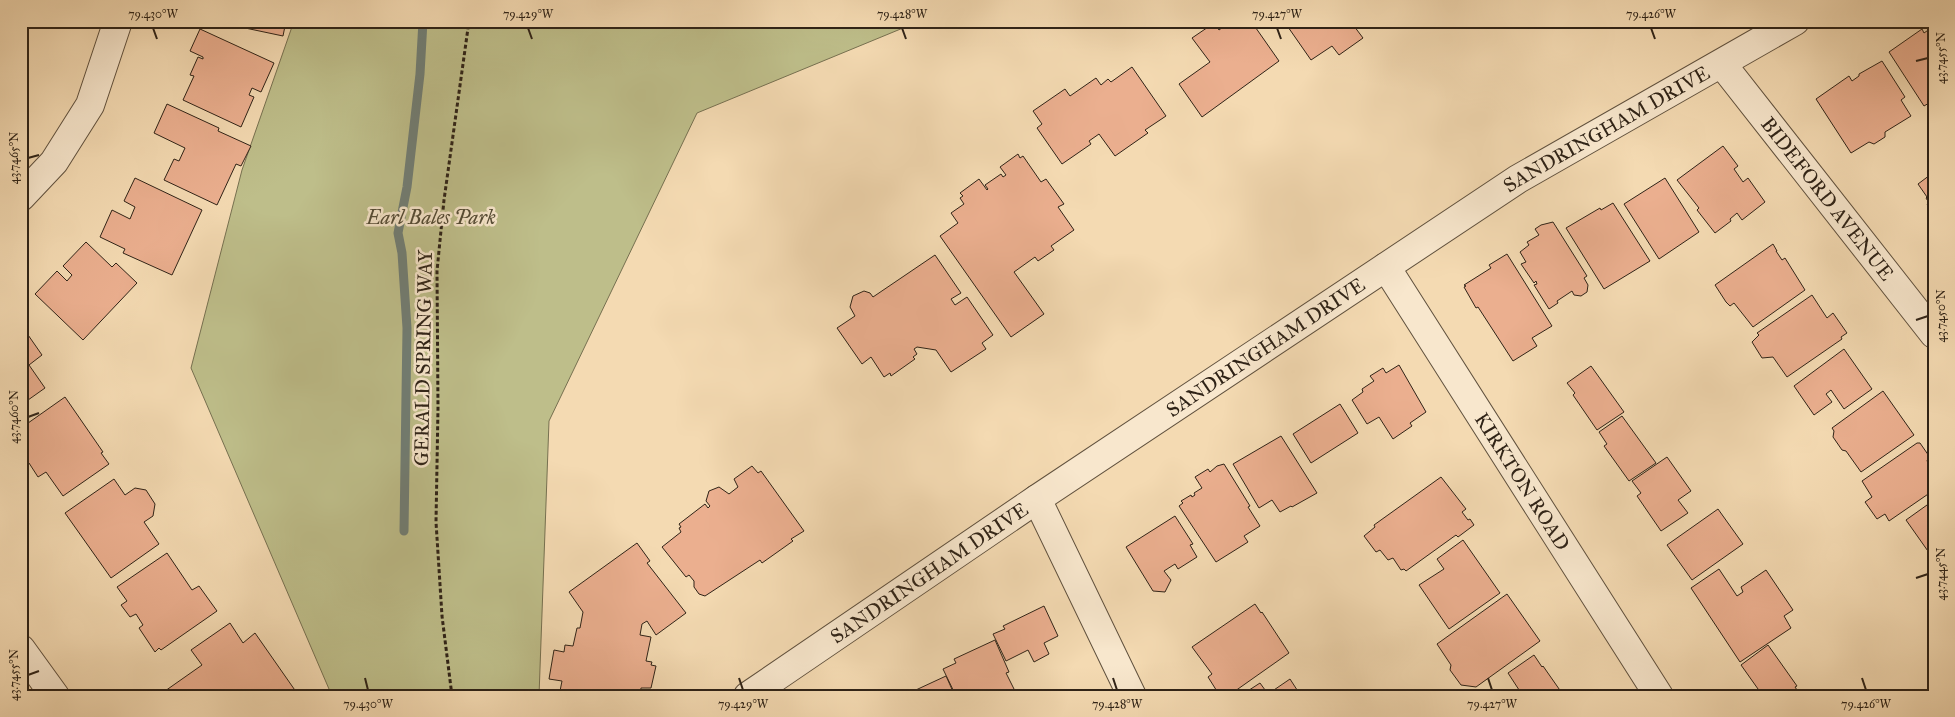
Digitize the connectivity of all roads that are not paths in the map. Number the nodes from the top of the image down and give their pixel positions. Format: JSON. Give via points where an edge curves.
{"nodes":[{"id":1,"x":118,"y":21,"type":"edge"},
{"id":2,"x":1795,"y":21,"type":"edge"},
{"id":3,"x":1722,"y":64,"type":"junction"},
{"id":4,"x":21,"y":197,"type":"edge"},
{"id":5,"x":1386,"y":266,"type":"junction"},
{"id":6,"x":1934,"y":334,"type":"edge"},
{"id":7,"x":1037,"y":499,"type":"junction"},
{"id":8,"x":21,"y":649,"type":"edge"},
{"id":9,"x":30,"y":678,"type":"edge"},
{"id":10,"x":55,"y":696,"type":"edge"},
{"id":11,"x":748,"y":696,"type":"edge"},
{"id":12,"x":1132,"y":696,"type":"edge"},
{"id":13,"x":1659,"y":696,"type":"edge"}],
"edges":[{"from":1,"to":4,"type":"street","via":[[90,105],[54,162]]},
{"from":2,"to":3,"type":"street","name":"SANDRINGHAM DRIVE"},
{"from":3,"to":5,"type":"street","name":"SANDRINGHAM DRIVE","via":[[1518,179]]},
{"from":3,"to":6,"type":"street","name":"BIDEFORD AVENUE"},
{"from":5,"to":7,"type":"street","name":"SANDRINGHAM DRIVE"},
{"from":5,"to":13,"type":"street","name":"KIRKTON ROAD"},
{"from":7,"to":11,"type":"street","name":"SANDRINGHAM DRIVE"},
{"from":7,"to":12,"type":"street"},
{"from":8,"to":9,"type":"street"},
{"from":9,"to":10,"type":"street"}]}
